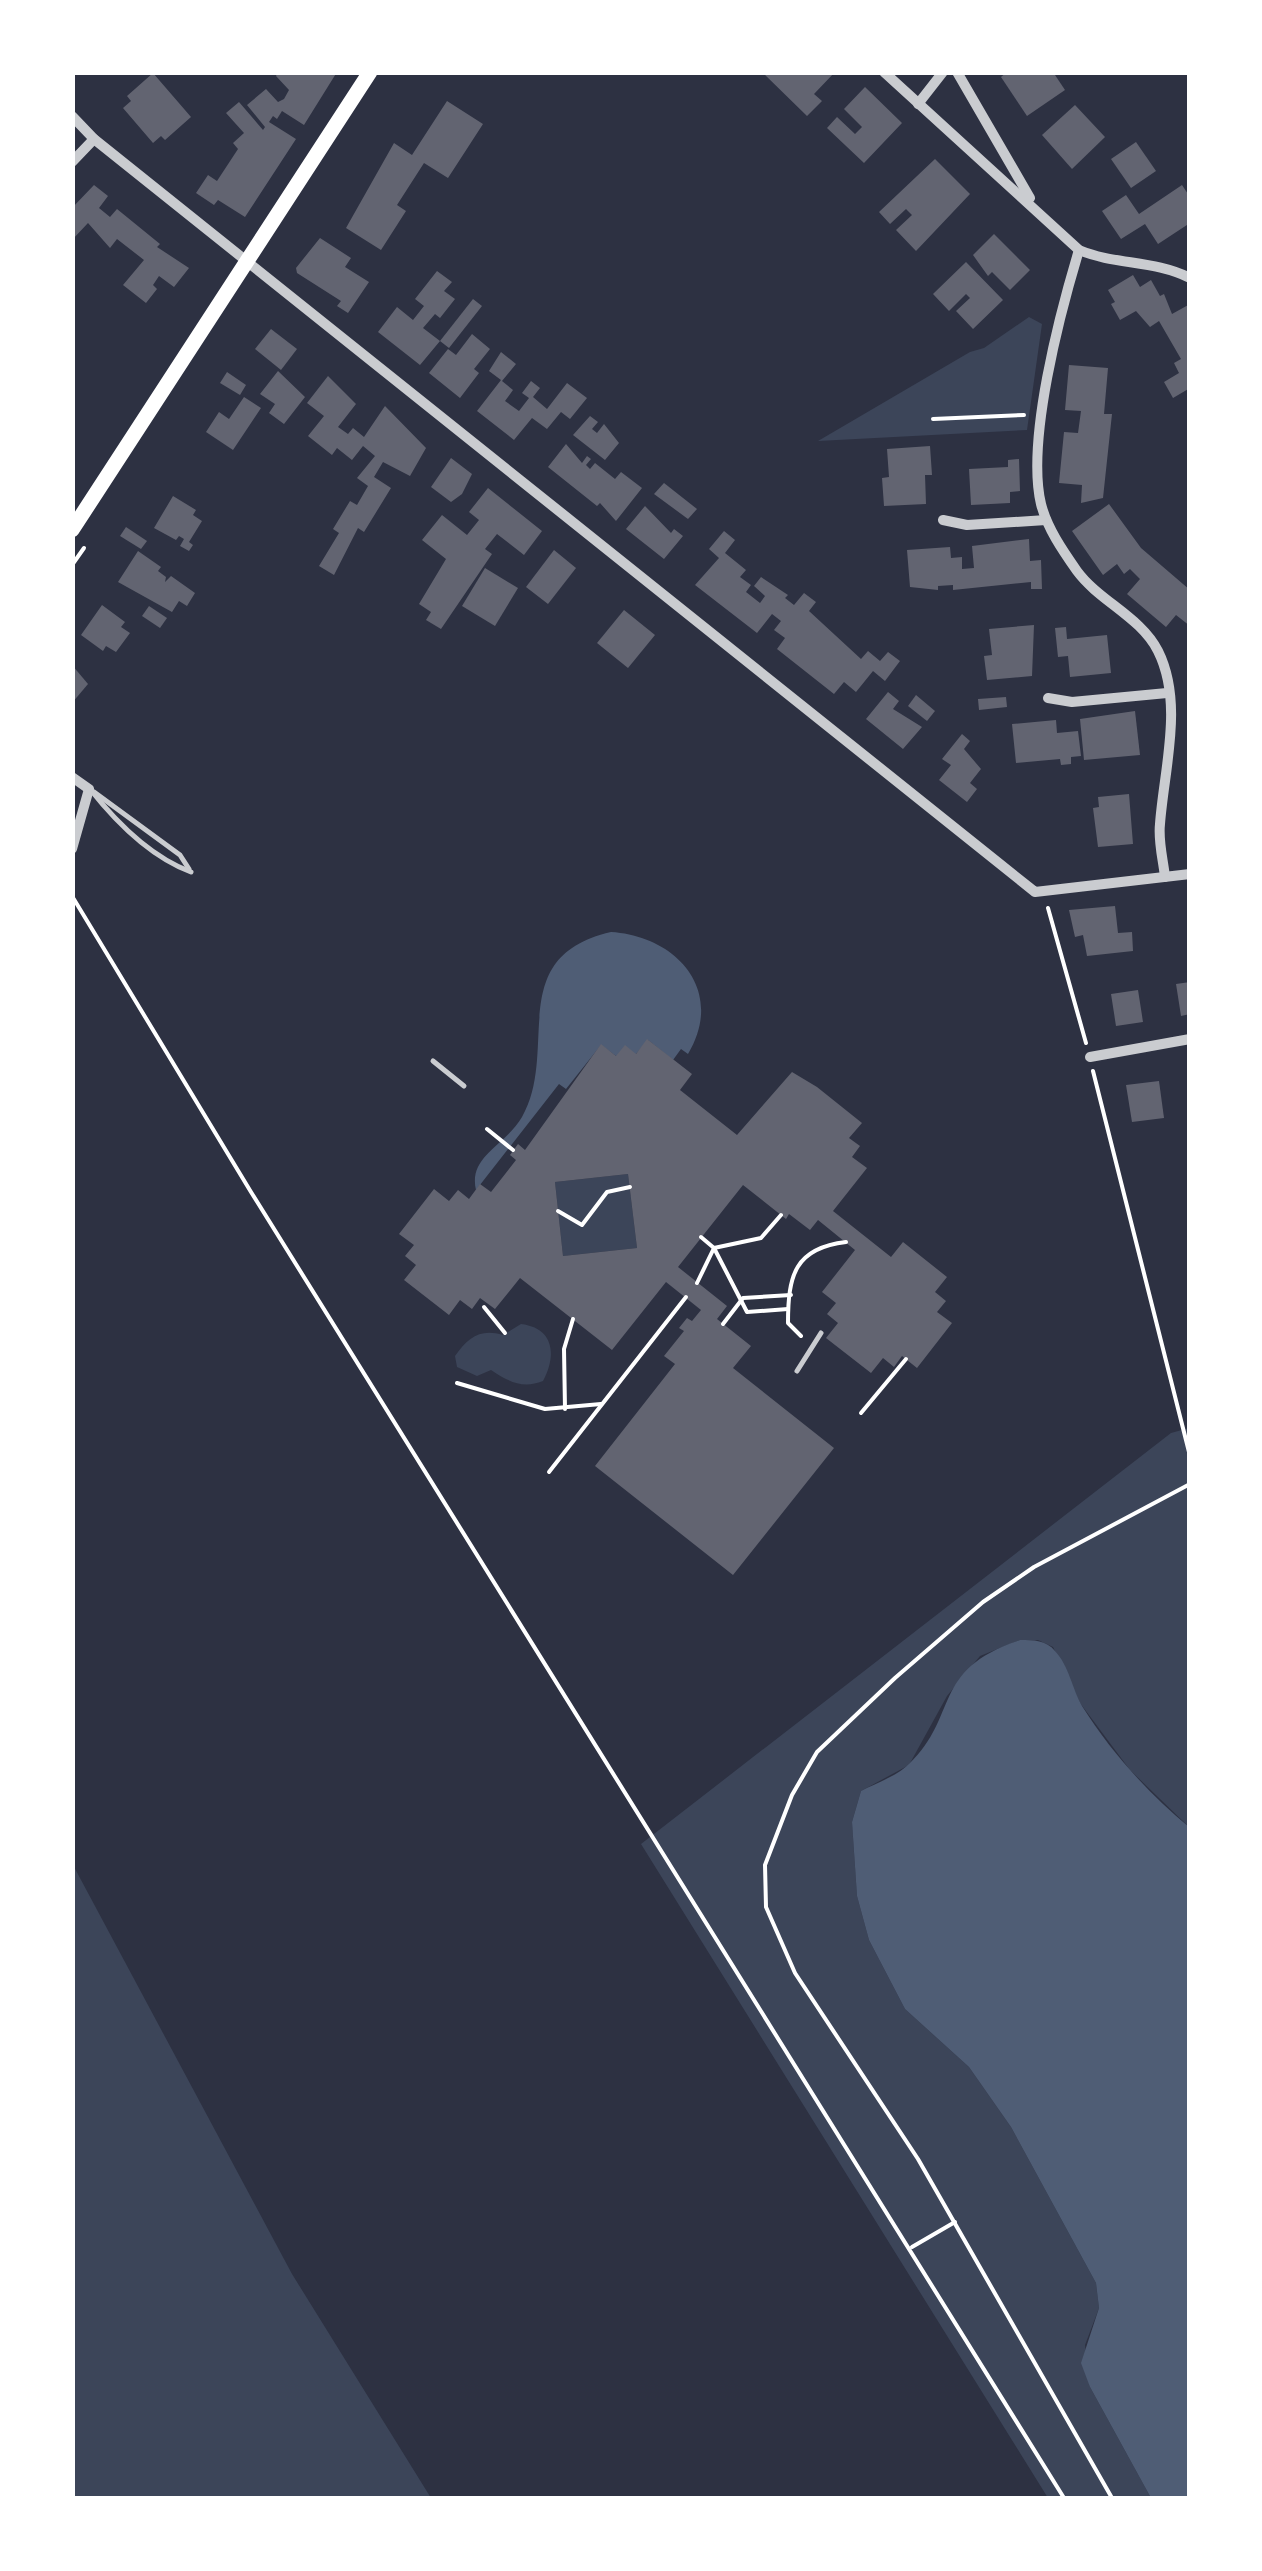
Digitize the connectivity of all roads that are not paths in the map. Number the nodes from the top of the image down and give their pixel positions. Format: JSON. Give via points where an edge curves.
{"nodes":[{"id":1,"x":370,"y":72,"type":"edge"},
{"id":2,"x":884,"y":72,"type":"edge"},
{"id":3,"x":944,"y":72,"type":"edge"},
{"id":4,"x":957,"y":72,"type":"edge"},
{"id":5,"x":918,"y":104,"type":"junction"},
{"id":6,"x":72,"y":116,"type":"edge"},
{"id":7,"x":94,"y":140,"type":"junction"},
{"id":8,"x":72,"y":162,"type":"edge"},
{"id":9,"x":1036,"y":207,"type":"junction"},
{"id":10,"x":1079,"y":250,"type":"junction"},
{"id":11,"x":248,"y":266,"type":"junction"},
{"id":12,"x":1190,"y":278,"type":"edge"},
{"id":13,"x":943,"y":520,"type":"dead end"},
{"id":14,"x":1046,"y":520,"type":"junction"},
{"id":15,"x":72,"y":530,"type":"edge"},
{"id":16,"x":1168,"y":694,"type":"junction"},
{"id":17,"x":1048,"y":698,"type":"dead end"},
{"id":18,"x":72,"y":777,"type":"edge"},
{"id":19,"x":90,"y":789,"type":"junction"},
{"id":20,"x":72,"y":849,"type":"edge"},
{"id":21,"x":1190,"y":874,"type":"edge"},
{"id":22,"x":1164,"y":876,"type":"junction"},
{"id":23,"x":1190,"y":1039,"type":"edge"},
{"id":24,"x":1090,"y":1057,"type":"road end"},
{"id":25,"x":433,"y":1061,"type":"dead end"},
{"id":26,"x":464,"y":1086,"type":"dead end"},
{"id":27,"x":821,"y":1333,"type":"dead end"},
{"id":28,"x":797,"y":1372,"type":"dead end"}],
"edges":[{"from":1,"to":11,"type":"main road"},
{"from":2,"to":5,"type":"street"},
{"from":3,"to":5,"type":"street"},
{"from":4,"to":9,"type":"street"},
{"from":5,"to":9,"type":"street"},
{"from":6,"to":7,"type":"street"},
{"from":7,"to":8,"type":"street"},
{"from":7,"to":11,"type":"street"},
{"from":9,"to":10,"type":"street"},
{"from":10,"to":12,"type":"street"},
{"from":10,"to":14,"type":"street","via":[[1051,353],[1037,473]]},
{"from":11,"to":15,"type":"main road"},
{"from":11,"to":22,"type":"street","via":[[1036,892]]},
{"from":13,"to":14,"type":"street"},
{"from":14,"to":16,"type":"street","via":[[1079,574],[1157,649]]},
{"from":16,"to":17,"type":"street"},
{"from":16,"to":22,"type":"street","via":[[1159,827]]},
{"from":18,"to":19,"type":"street"},
{"from":19,"to":19,"type":"lane","via":[[112,817],[191,872],[180,855]]},
{"from":19,"to":20,"type":"street"},
{"from":21,"to":22,"type":"street"},
{"from":23,"to":24,"type":"street"},
{"from":25,"to":26,"type":"lane"},
{"from":27,"to":28,"type":"lane"}]}
